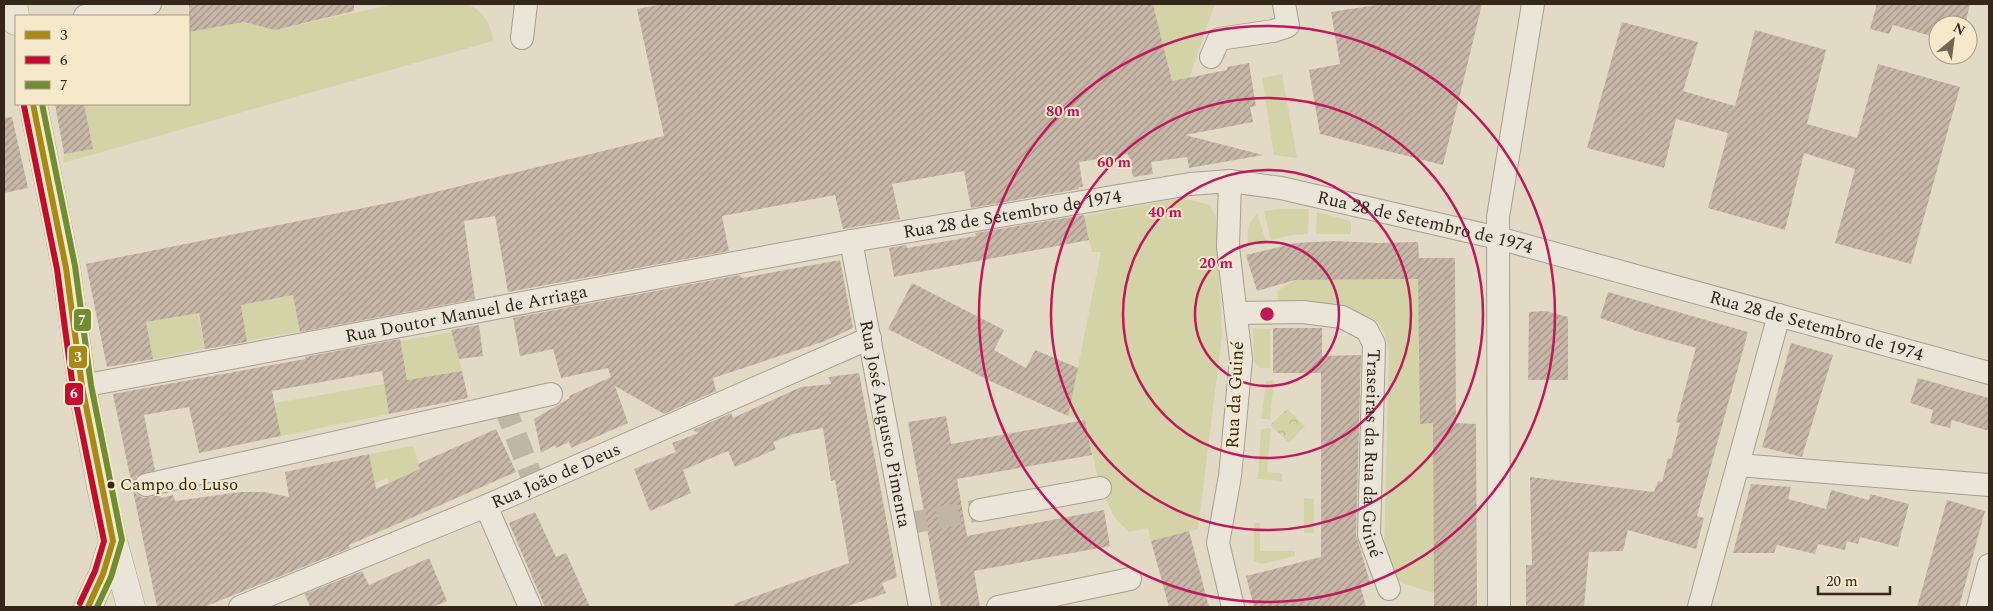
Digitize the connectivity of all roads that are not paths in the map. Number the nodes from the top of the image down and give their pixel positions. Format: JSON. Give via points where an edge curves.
{"nodes":[{"id":1,"x":150,"y":4,"type":"edge"},
{"id":2,"x":526,"y":4,"type":"edge"},
{"id":3,"x":1284,"y":4,"type":"edge"},
{"id":4,"x":1533,"y":4,"type":"edge"},
{"id":5,"x":90,"y":15,"type":"edge"},
{"id":6,"x":522,"y":38,"type":"dead end"},
{"id":7,"x":1211,"y":57,"type":"dead end"},
{"id":8,"x":33,"y":105,"type":"edge"},
{"id":9,"x":1230,"y":181,"type":"junction"},
{"id":10,"x":1498,"y":238,"type":"junction"},
{"id":11,"x":851,"y":240,"type":"junction"},
{"id":12,"x":1236,"y":313,"type":"junction"},
{"id":13,"x":1780,"y":315,"type":"junction"},
{"id":14,"x":870,"y":338,"type":"junction"},
{"id":15,"x":1989,"y":373,"type":"edge"},
{"id":16,"x":82,"y":386,"type":"junction"},
{"id":17,"x":551,"y":394,"type":"dead end"},
{"id":18,"x":1738,"y":465,"type":"junction"},
{"id":19,"x":146,"y":485,"type":"dead end"},
{"id":20,"x":1989,"y":485,"type":"edge"},
{"id":21,"x":1100,"y":488,"type":"dead end"},
{"id":22,"x":486,"y":506,"type":"junction"},
{"id":23,"x":980,"y":510,"type":"tunnel mouth"},
{"id":24,"x":113,"y":541,"type":"junction"},
{"id":25,"x":1989,"y":565,"type":"edge"},
{"id":26,"x":1130,"y":579,"type":"dead end"},
{"id":27,"x":1389,"y":589,"type":"dead end"},
{"id":28,"x":90,"y":607,"type":"edge"},
{"id":29,"x":122,"y":607,"type":"edge"},
{"id":30,"x":131,"y":607,"type":"edge"},
{"id":31,"x":240,"y":607,"type":"edge"},
{"id":32,"x":530,"y":607,"type":"edge"},
{"id":33,"x":920,"y":607,"type":"edge"},
{"id":34,"x":998,"y":607,"type":"edge"},
{"id":35,"x":1233,"y":607,"type":"edge"},
{"id":36,"x":1499,"y":607,"type":"edge"},
{"id":37,"x":1699,"y":607,"type":"edge"},
{"id":38,"x":1978,"y":607,"type":"edge"}],
"edges":[{"from":1,"to":5,"type":"street"},
{"from":2,"to":6,"type":"street"},
{"from":3,"to":7,"type":"street","via":[[1288,26],[1219,40]]},
{"from":4,"to":10,"type":"street","via":[[1498,217]]},
{"from":8,"to":16,"type":"street","via":[[66,268]]},
{"from":9,"to":10,"type":"street","name":"Rua 28 de Setembro de 1974","via":[[1281,188]]},
{"from":9,"to":11,"type":"street","name":"Rua 28 de Setembro de 1974","via":[[1190,184]]},
{"from":9,"to":12,"type":"street","name":"Rua da Guiné","via":[[1228,246]]},
{"from":10,"to":13,"type":"street","name":"Rua 28 de Setembro de 1974"},
{"from":10,"to":36,"type":"street"},
{"from":11,"to":14,"type":"street","name":"Rua José Augusto Pimenta"},
{"from":11,"to":16,"type":"street","name":"Rua Doutor Manuel de Arriaga"},
{"from":12,"to":27,"type":"street","name":"Traseiras da Rua da Guiné","via":[[1322,314],[1342,317],[1367,330],[1374,344],[1370,535]]},
{"from":12,"to":35,"type":"street","name":"Rua da Guiné","via":[[1241,360],[1230,476],[1218,543]]},
{"from":13,"to":15,"type":"street","name":"Rua 28 de Setembro de 1974"},
{"from":13,"to":18,"type":"street"},
{"from":14,"to":22,"type":"street","name":"Rua João de Deus"},
{"from":14,"to":33,"type":"street","name":"Rua José Augusto Pimenta"},
{"from":16,"to":24,"type":"street"},
{"from":17,"to":19,"type":"street"},
{"from":18,"to":20,"type":"street"},
{"from":18,"to":37,"type":"street"},
{"from":21,"to":23,"type":"street"},
{"from":22,"to":31,"type":"street","name":"Rua João de Deus"},
{"from":22,"to":32,"type":"street"},
{"from":24,"to":28,"type":"street"},
{"from":24,"to":30,"type":"street"},
{"from":25,"to":38,"type":"street"},
{"from":26,"to":34,"type":"street"},
{"from":28,"to":29,"type":"street","via":[[108,603]]}]}
